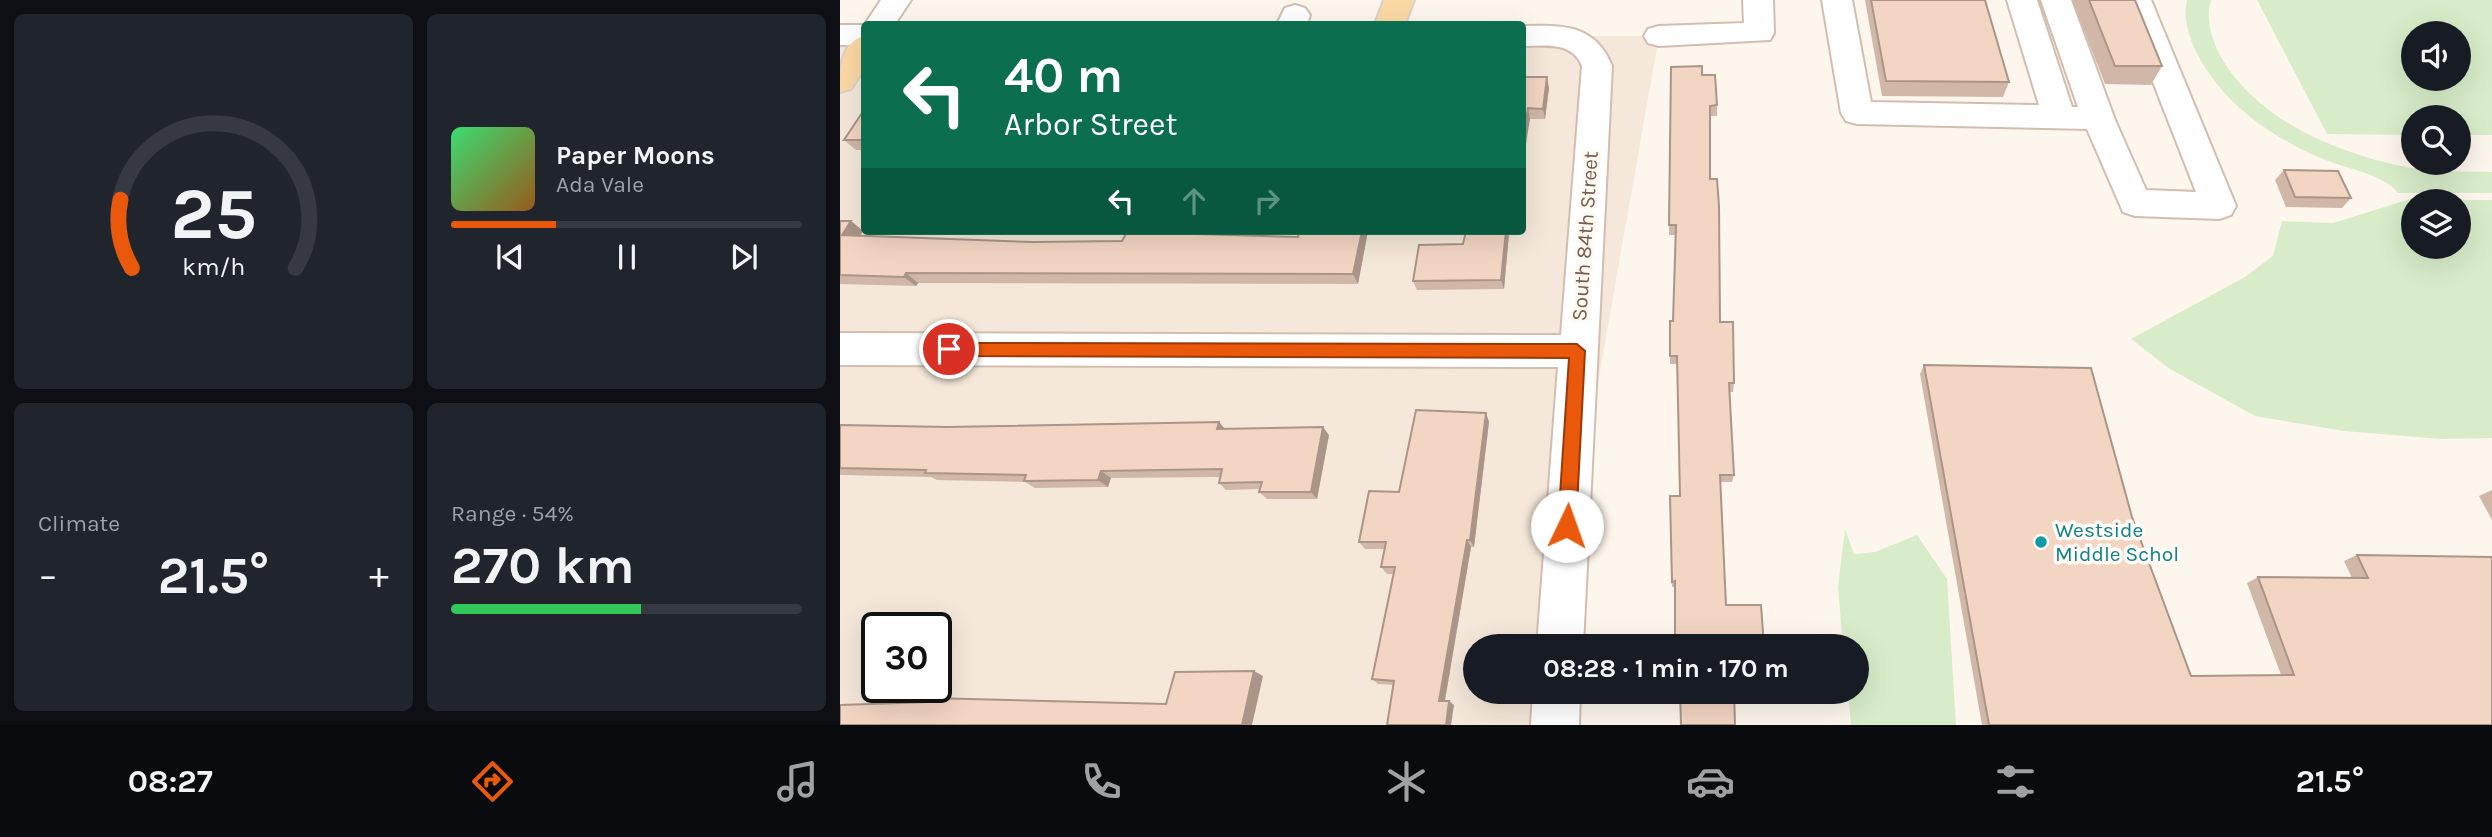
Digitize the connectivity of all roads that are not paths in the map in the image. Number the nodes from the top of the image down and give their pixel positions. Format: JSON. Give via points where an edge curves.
{"nodes":[{"id":1,"x":896,"y":0,"type":"edge"},
{"id":2,"x":1399,"y":0,"type":"edge"},
{"id":3,"x":1758,"y":0,"type":"edge"},
{"id":4,"x":1837,"y":0,"type":"edge"},
{"id":5,"x":2022,"y":0,"type":"edge"},
{"id":6,"x":2056,"y":0,"type":"edge"},
{"id":7,"x":2136,"y":0,"type":"edge"},
{"id":8,"x":882,"y":21,"type":"edge"},
{"id":9,"x":1391,"y":21,"type":"edge"},
{"id":10,"x":840,"y":35,"type":"edge"},
{"id":11,"x":861,"y":35,"type":"edge"},
{"id":12,"x":1526,"y":36,"type":"edge"},
{"id":13,"x":1659,"y":36,"type":"dead end"},
{"id":14,"x":861,"y":50,"type":"edge"},
{"id":15,"x":840,"y":81,"type":"edge"},
{"id":16,"x":2059,"y":117,"type":"junction"},
{"id":17,"x":2099,"y":120,"type":"junction"},
{"id":18,"x":840,"y":349,"type":"edge"},
{"id":19,"x":1577,"y":351,"type":"junction"},
{"id":20,"x":1561,"y":634,"type":"edge"},
{"id":21,"x":1556,"y":704,"type":"edge"},
{"id":22,"x":1555,"y":725,"type":"edge"}],
"edges":[{"from":1,"to":8,"type":"street"},
{"from":2,"to":9,"type":"main road"},
{"from":3,"to":13,"type":"street","via":[[1759,33]]},
{"from":4,"to":16,"type":"street","via":[[1857,113]]},
{"from":5,"to":16,"type":"street"},
{"from":6,"to":17,"type":"street"},
{"from":7,"to":17,"type":"street","via":[[2219,206],[2135,204]]},
{"from":10,"to":11,"type":"street"},
{"from":12,"to":19,"type":"street","name":"South 84th Street","via":[[1561,36],[1582,42],[1597,66]]},
{"from":14,"to":15,"type":"main road"},
{"from":16,"to":17,"type":"street"},
{"from":18,"to":19,"type":"street"},
{"from":19,"to":20,"type":"street","name":"South 84th Street"},
{"from":21,"to":22,"type":"street"}]}
